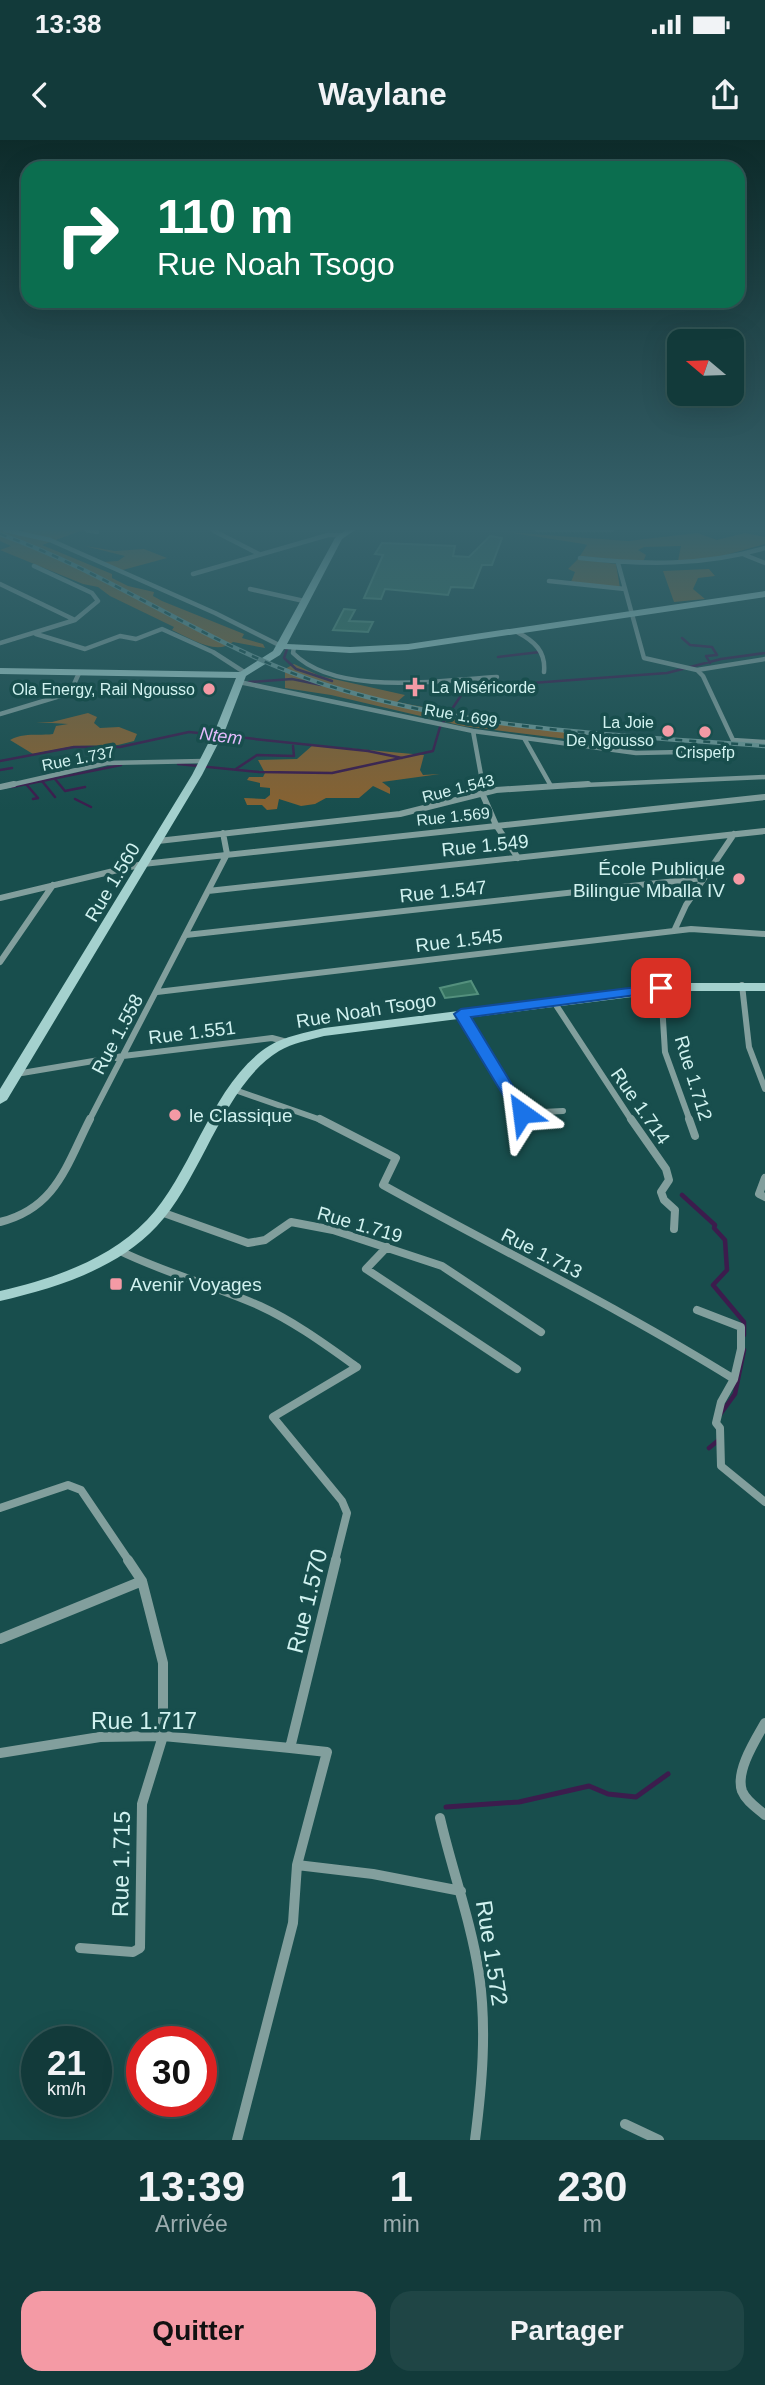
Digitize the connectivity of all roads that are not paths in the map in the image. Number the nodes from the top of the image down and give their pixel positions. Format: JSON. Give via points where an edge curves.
{"nodes":[{"id":1,"x":66,"y":623,"type":"edge"},
{"id":2,"x":236,"y":623,"type":"edge"},
{"id":3,"x":293,"y":623,"type":"edge"},
{"id":4,"x":569,"y":623,"type":"edge"},
{"id":5,"x":634,"y":623,"type":"edge"},
{"id":6,"x":517,"y":632,"type":"junction"},
{"id":7,"x":36,"y":634,"type":"junction"},
{"id":8,"x":0,"y":643,"type":"edge"},
{"id":9,"x":281,"y":646,"type":"junction"},
{"id":10,"x":294,"y":647,"type":"junction"},
{"id":11,"x":765,"y":659,"type":"edge"},
{"id":12,"x":695,"y":669,"type":"junction"},
{"id":13,"x":0,"y":671,"type":"edge"},
{"id":14,"x":544,"y":672,"type":"dead end"},
{"id":15,"x":79,"y":673,"type":"junction"},
{"id":16,"x":242,"y":676,"type":"junction"},
{"id":17,"x":497,"y":677,"type":"dead end"},
{"id":18,"x":0,"y":714,"type":"edge"},
{"id":19,"x":473,"y":731,"type":"junction"},
{"id":20,"x":524,"y":738,"type":"junction"},
{"id":21,"x":765,"y":741,"type":"edge"},
{"id":22,"x":682,"y":752,"type":"dead end"},
{"id":23,"x":204,"y":761,"type":"junction"},
{"id":24,"x":481,"y":775,"type":"dead end"},
{"id":25,"x":754,"y":777,"type":"junction"},
{"id":26,"x":765,"y":777,"type":"edge"},
{"id":27,"x":765,"y":783,"type":"edge"},
{"id":28,"x":0,"y":786,"type":"edge"},
{"id":29,"x":551,"y":786,"type":"junction"},
{"id":30,"x":482,"y":793,"type":"junction"},
{"id":31,"x":765,"y":797,"type":"edge"},
{"id":32,"x":496,"y":825,"type":"junction"},
{"id":33,"x":765,"y":831,"type":"edge"},
{"id":34,"x":223,"y":833,"type":"junction"},
{"id":35,"x":734,"y":834,"type":"junction"},
{"id":36,"x":158,"y":841,"type":"junction"},
{"id":37,"x":227,"y":853,"type":"junction"},
{"id":38,"x":518,"y":858,"type":"junction"},
{"id":39,"x":143,"y":864,"type":"junction"},
{"id":40,"x":703,"y":878,"type":"junction"},
{"id":41,"x":53,"y":885,"type":"junction"},
{"id":42,"x":208,"y":891,"type":"junction"},
{"id":43,"x":0,"y":898,"type":"edge"},
{"id":44,"x":674,"y":931,"type":"junction"},
{"id":45,"x":765,"y":934,"type":"edge"},
{"id":46,"x":186,"y":935,"type":"junction"},
{"id":47,"x":0,"y":962,"type":"edge"},
{"id":48,"x":742,"y":985,"type":"junction"},
{"id":49,"x":765,"y":987,"type":"edge"},
{"id":50,"x":661,"y":988,"type":"junction"},
{"id":51,"x":157,"y":992,"type":"junction"},
{"id":52,"x":554,"y":1002,"type":"junction"},
{"id":53,"x":461,"y":1014,"type":"junction"},
{"id":54,"x":288,"y":1042,"type":"junction"},
{"id":55,"x":123,"y":1056,"type":"junction"},
{"id":56,"x":16,"y":1074,"type":"junction"},
{"id":57,"x":765,"y":1089,"type":"edge"},
{"id":58,"x":235,"y":1090,"type":"junction"},
{"id":59,"x":0,"y":1100,"type":"edge"},
{"id":60,"x":563,"y":1111,"type":"dead end"},
{"id":61,"x":695,"y":1136,"type":"dead end"},
{"id":62,"x":765,"y":1178,"type":"edge"},
{"id":63,"x":765,"y":1197,"type":"edge"},
{"id":64,"x":161,"y":1212,"type":"junction"},
{"id":65,"x":0,"y":1222,"type":"edge"},
{"id":66,"x":674,"y":1229,"type":"dead end"},
{"id":67,"x":387,"y":1247,"type":"junction"},
{"id":68,"x":117,"y":1249,"type":"junction"},
{"id":69,"x":0,"y":1296,"type":"edge"},
{"id":70,"x":697,"y":1310,"type":"dead end"},
{"id":71,"x":541,"y":1332,"type":"dead end"},
{"id":72,"x":517,"y":1369,"type":"dead end"},
{"id":73,"x":734,"y":1379,"type":"junction"},
{"id":74,"x":765,"y":1502,"type":"edge"},
{"id":75,"x":0,"y":1508,"type":"edge"},
{"id":76,"x":142,"y":1581,"type":"junction"},
{"id":77,"x":0,"y":1639,"type":"edge"},
{"id":78,"x":765,"y":1723,"type":"edge"},
{"id":79,"x":163,"y":1736,"type":"junction"},
{"id":80,"x":290,"y":1748,"type":"junction"},
{"id":81,"x":0,"y":1753,"type":"edge"},
{"id":82,"x":765,"y":1815,"type":"edge"},
{"id":83,"x":440,"y":1818,"type":"dead end"},
{"id":84,"x":297,"y":1865,"type":"junction"},
{"id":85,"x":461,"y":1891,"type":"junction"},
{"id":86,"x":80,"y":1948,"type":"dead end"},
{"id":87,"x":625,"y":2124,"type":"dead end"},
{"id":88,"x":237,"y":2140,"type":"edge"},
{"id":89,"x":475,"y":2140,"type":"edge"},
{"id":90,"x":659,"y":2140,"type":"edge"}],
"edges":[{"from":1,"to":7,"type":"street"},
{"from":2,"to":9,"type":"street"},
{"from":3,"to":9,"type":"main road"},
{"from":4,"to":6,"type":"main road"},
{"from":5,"to":12,"type":"street","via":[[644,658]]},
{"from":6,"to":10,"type":"main road","via":[[408,647]]},
{"from":6,"to":14,"type":"street","via":[[542,650]]},
{"from":7,"to":8,"type":"street"},
{"from":7,"to":16,"type":"street","via":[[85,649],[120,636],[136,639],[162,629],[213,652]]},
{"from":9,"to":10,"type":"main road"},
{"from":9,"to":16,"type":"main road"},
{"from":10,"to":17,"type":"street","via":[[303,667],[341,678]]},
{"from":11,"to":12,"type":"street"},
{"from":12,"to":21,"type":"street","via":[[704,676],[733,740]]},
{"from":13,"to":15,"type":"main road"},
{"from":15,"to":16,"type":"main road"},
{"from":15,"to":18,"type":"street","via":[[70,693]]},
{"from":16,"to":19,"type":"street","name":"Rue 1.699"},
{"from":16,"to":23,"type":"main road","name":"Rue 1.560"},
{"from":19,"to":20,"type":"street","name":"Rue 1.699"},
{"from":19,"to":24,"type":"street"},
{"from":20,"to":22,"type":"street","name":"Rue 1.699","via":[[636,752]]},
{"from":20,"to":29,"type":"street"},
{"from":23,"to":28,"type":"street","name":"Rue 1.737","via":[[107,763]]},
{"from":23,"to":36,"type":"main road","name":"Rue 1.560"},
{"from":25,"to":26,"type":"street","name":"Rue 1.543"},
{"from":25,"to":27,"type":"street"},
{"from":25,"to":29,"type":"street","name":"Rue 1.543"},
{"from":29,"to":30,"type":"street","name":"Rue 1.543"},
{"from":30,"to":32,"type":"street"},
{"from":30,"to":34,"type":"street","name":"Rue 1.543","via":[[400,814]]},
{"from":31,"to":32,"type":"street","name":"Rue 1.569"},
{"from":32,"to":37,"type":"street","name":"Rue 1.569"},
{"from":32,"to":38,"type":"street"},
{"from":33,"to":35,"type":"street","name":"Rue 1.549"},
{"from":34,"to":36,"type":"street","name":"Rue 1.543"},
{"from":34,"to":37,"type":"street"},
{"from":35,"to":38,"type":"street","name":"Rue 1.549"},
{"from":35,"to":40,"type":"street"},
{"from":36,"to":39,"type":"main road","name":"Rue 1.560"},
{"from":37,"to":39,"type":"street","name":"Rue 1.569"},
{"from":37,"to":42,"type":"street","name":"Rue 1.558"},
{"from":38,"to":42,"type":"street","name":"Rue 1.549"},
{"from":39,"to":41,"type":"street","name":"Rue 1.569"},
{"from":39,"to":56,"type":"main road","name":"Rue 1.560"},
{"from":40,"to":44,"type":"street"},
{"from":40,"to":46,"type":"street","name":"Rue 1.547"},
{"from":41,"to":43,"type":"street","name":"Rue 1.569"},
{"from":41,"to":47,"type":"street"},
{"from":42,"to":46,"type":"street","name":"Rue 1.558"},
{"from":44,"to":45,"type":"street","name":"Rue 1.545"},
{"from":44,"to":51,"type":"street","name":"Rue 1.545"},
{"from":46,"to":51,"type":"street","name":"Rue 1.558"},
{"from":48,"to":49,"type":"main road","name":"Rue Noah Tsogo"},
{"from":48,"to":50,"type":"main road","name":"Rue Noah Tsogo"},
{"from":48,"to":57,"type":"street","via":[[745,1032]]},
{"from":50,"to":52,"type":"main road","name":"Rue Noah Tsogo"},
{"from":50,"to":61,"type":"street","name":"Rue 1.712","via":[[665,1052]]},
{"from":51,"to":55,"type":"street","name":"Rue 1.558"},
{"from":52,"to":53,"type":"main road","name":"Rue Noah Tsogo"},
{"from":52,"to":66,"type":"street","name":"Rue 1.714","via":[[666,1169],[669,1180],[661,1192],[675,1210]]},
{"from":53,"to":54,"type":"main road","name":"Rue Noah Tsogo","via":[[324,1032]]},
{"from":53,"to":60,"type":"street","via":[[522,1113]]},
{"from":54,"to":55,"type":"street","name":"Rue 1.551","via":[[272,1038]]},
{"from":54,"to":58,"type":"main road","name":"Rue Noah Tsogo","via":[[270,1052]]},
{"from":55,"to":56,"type":"street","name":"Rue 1.551"},
{"from":55,"to":65,"type":"street","name":"Rue 1.558","via":[[52,1193],[28,1214]]},
{"from":56,"to":59,"type":"main road","name":"Rue 1.560"},
{"from":58,"to":64,"type":"main road","name":"Rue Noah Tsogo"},
{"from":58,"to":73,"type":"street","name":"Rue 1.713","via":[[357,1133],[396,1158],[383,1185],[647,1325]]},
{"from":62,"to":63,"type":"street","via":[[759,1194]]},
{"from":64,"to":67,"type":"street","name":"Rue 1.719","via":[[248,1242],[265,1240],[291,1222]]},
{"from":64,"to":68,"type":"main road","name":"Rue Noah Tsogo"},
{"from":67,"to":71,"type":"street","name":"Rue 1.719","via":[[458,1274]]},
{"from":67,"to":72,"type":"street","via":[[366,1269]]},
{"from":68,"to":69,"type":"main road","name":"Rue Noah Tsogo","via":[[55,1282]]},
{"from":68,"to":80,"type":"street","name":"Rue 1.570","via":[[191,1283],[260,1306],[304,1329],[357,1367],[273,1417],[347,1513]]},
{"from":70,"to":73,"type":"street","via":[[741,1327]]},
{"from":73,"to":74,"type":"street","via":[[716,1423],[720,1427],[721,1466]]},
{"from":75,"to":76,"type":"street","name":"Rue 1.715","via":[[68,1485],[86,1496]]},
{"from":76,"to":77,"type":"street"},
{"from":76,"to":79,"type":"street","name":"Rue 1.715","via":[[163,1663]]},
{"from":78,"to":82,"type":"street","via":[[741,1784],[742,1792]]},
{"from":79,"to":80,"type":"street","name":"Rue 1.717"},
{"from":79,"to":81,"type":"street","name":"Rue 1.717","via":[[100,1737]]},
{"from":79,"to":86,"type":"street","name":"Rue 1.715","via":[[142,1804],[142,1941],[133,1952]]},
{"from":80,"to":84,"type":"street","via":[[327,1752]]},
{"from":83,"to":85,"type":"street","name":"Rue 1.572"},
{"from":84,"to":85,"type":"street"},
{"from":84,"to":88,"type":"street","via":[[293,1923]]},
{"from":85,"to":89,"type":"street","name":"Rue 1.572","via":[[479,1978],[482,2077]]},
{"from":87,"to":90,"type":"street"}]}
